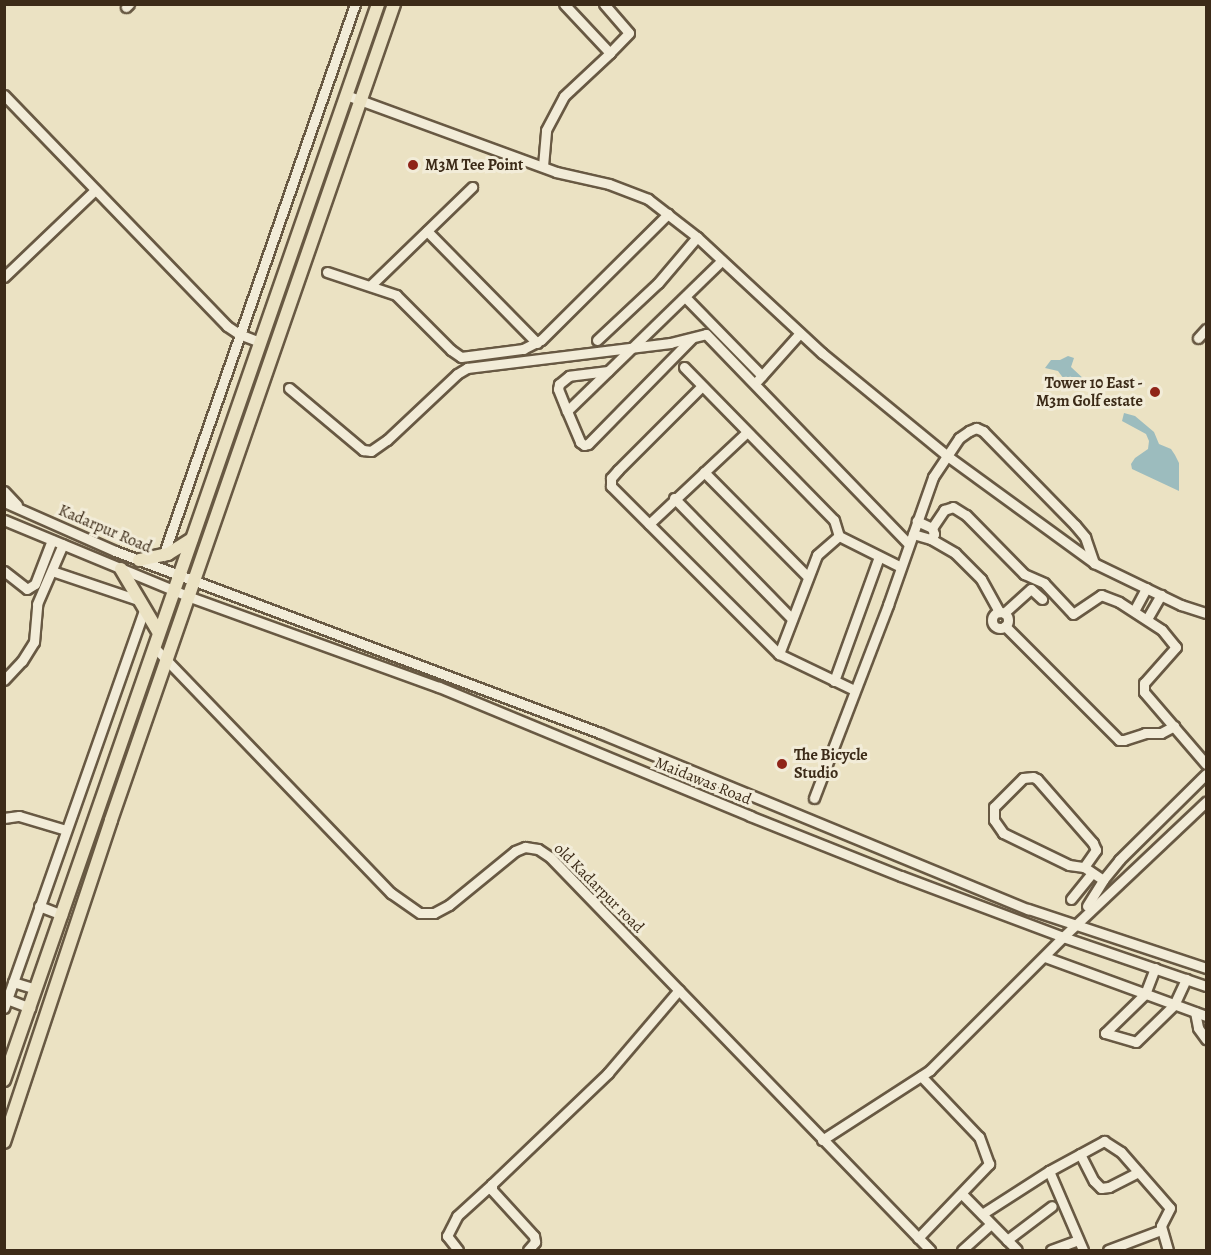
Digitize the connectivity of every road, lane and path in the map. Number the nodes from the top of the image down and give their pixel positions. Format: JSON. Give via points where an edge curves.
{"nodes":[{"id":1,"x":355,"y":4,"type":"edge"},
{"id":2,"x":378,"y":4,"type":"edge"},
{"id":3,"x":394,"y":4,"type":"edge"},
{"id":4,"x":564,"y":4,"type":"edge"},
{"id":5,"x":604,"y":4,"type":"edge"},
{"id":6,"x":610,"y":53,"type":"junction"},
{"id":7,"x":4,"y":95,"type":"edge"},
{"id":8,"x":346,"y":95,"type":"junction"},
{"id":9,"x":362,"y":100,"type":"junction"},
{"id":10,"x":543,"y":166,"type":"junction"},
{"id":11,"x":472,"y":187,"type":"dead end"},
{"id":12,"x":95,"y":190,"type":"junction"},
{"id":13,"x":668,"y":214,"type":"junction"},
{"id":14,"x":427,"y":231,"type":"junction"},
{"id":15,"x":697,"y":237,"type":"junction"},
{"id":16,"x":722,"y":261,"type":"junction"},
{"id":17,"x":327,"y":272,"type":"dead end"},
{"id":18,"x":4,"y":277,"type":"edge"},
{"id":19,"x":371,"y":285,"type":"junction"},
{"id":20,"x":685,"y":297,"type":"junction"},
{"id":21,"x":1206,"y":329,"type":"edge"},
{"id":22,"x":800,"y":333,"type":"junction"},
{"id":23,"x":238,"y":334,"type":"junction"},
{"id":24,"x":693,"y":336,"type":"junction"},
{"id":25,"x":1198,"y":338,"type":"dead end"},
{"id":26,"x":597,"y":340,"type":"dead end"},
{"id":27,"x":260,"y":342,"type":"junction"},
{"id":28,"x":537,"y":343,"type":"junction"},
{"id":29,"x":632,"y":348,"type":"junction"},
{"id":30,"x":684,"y":367,"type":"dead end"},
{"id":31,"x":608,"y":371,"type":"junction"},
{"id":32,"x":758,"y":380,"type":"junction"},
{"id":33,"x":702,"y":386,"type":"junction"},
{"id":34,"x":289,"y":388,"type":"dead end"},
{"id":35,"x":567,"y":411,"type":"junction"},
{"id":36,"x":746,"y":433,"type":"junction"},
{"id":37,"x":945,"y":455,"type":"junction"},
{"id":38,"x":704,"y":472,"type":"junction"},
{"id":39,"x":4,"y":491,"type":"edge"},
{"id":40,"x":674,"y":498,"type":"junction"},
{"id":41,"x":4,"y":502,"type":"edge"},
{"id":42,"x":21,"y":509,"type":"junction"},
{"id":43,"x":4,"y":520,"type":"edge"},
{"id":44,"x":917,"y":521,"type":"junction"},
{"id":45,"x":649,"y":524,"type":"junction"},
{"id":46,"x":932,"y":528,"type":"junction"},
{"id":47,"x":839,"y":536,"type":"junction"},
{"id":48,"x":192,"y":539,"type":"junction"},
{"id":49,"x":911,"y":539,"type":"junction"},
{"id":50,"x":931,"y":539,"type":"junction"},
{"id":51,"x":52,"y":540,"type":"junction"},
{"id":52,"x":63,"y":544,"type":"junction"},
{"id":53,"x":163,"y":556,"type":"junction"},
{"id":54,"x":879,"y":557,"type":"junction"},
{"id":55,"x":139,"y":560,"type":"junction"},
{"id":56,"x":1094,"y":563,"type":"junction"},
{"id":57,"x":901,"y":567,"type":"junction"},
{"id":58,"x":53,"y":569,"type":"junction"},
{"id":59,"x":121,"y":569,"type":"junction"},
{"id":60,"x":4,"y":571,"type":"edge"},
{"id":61,"x":180,"y":575,"type":"junction"},
{"id":62,"x":808,"y":577,"type":"junction"},
{"id":63,"x":195,"y":580,"type":"junction"},
{"id":64,"x":1146,"y":588,"type":"junction"},
{"id":65,"x":174,"y":590,"type":"junction"},
{"id":66,"x":1161,"y":595,"type":"junction"},
{"id":67,"x":190,"y":597,"type":"junction"},
{"id":68,"x":1042,"y":599,"type":"dead end"},
{"id":69,"x":143,"y":605,"type":"junction"},
{"id":70,"x":1134,"y":611,"type":"junction"},
{"id":71,"x":1206,"y":612,"type":"edge"},
{"id":72,"x":1002,"y":613,"type":"junction"},
{"id":73,"x":792,"y":619,"type":"junction"},
{"id":74,"x":1147,"y":619,"type":"junction"},
{"id":75,"x":159,"y":633,"type":"junction"},
{"id":76,"x":154,"y":647,"type":"junction"},
{"id":77,"x":779,"y":654,"type":"junction"},
{"id":78,"x":168,"y":660,"type":"junction"},
{"id":79,"x":4,"y":680,"type":"edge"},
{"id":80,"x":834,"y":681,"type":"junction"},
{"id":81,"x":854,"y":690,"type":"junction"},
{"id":82,"x":1174,"y":726,"type":"junction"},
{"id":83,"x":1206,"y":764,"type":"edge"},
{"id":84,"x":1206,"y":774,"type":"edge"},
{"id":85,"x":814,"y":798,"type":"dead end"},
{"id":86,"x":1206,"y":801,"type":"edge"},
{"id":87,"x":4,"y":818,"type":"edge"},
{"id":88,"x":66,"y":830,"type":"junction"},
{"id":89,"x":1088,"y":870,"type":"junction"},
{"id":90,"x":1102,"y":880,"type":"junction"},
{"id":91,"x":1071,"y":898,"type":"dead end"},
{"id":92,"x":39,"y":906,"type":"junction"},
{"id":93,"x":1087,"y":906,"type":"dead end"},
{"id":94,"x":62,"y":915,"type":"junction"},
{"id":95,"x":1076,"y":926,"type":"junction"},
{"id":96,"x":1063,"y":938,"type":"junction"},
{"id":97,"x":1045,"y":957,"type":"junction"},
{"id":98,"x":1155,"y":968,"type":"junction"},
{"id":99,"x":1206,"y":968,"type":"edge"},
{"id":100,"x":1186,"y":979,"type":"junction"},
{"id":101,"x":14,"y":982,"type":"junction"},
{"id":102,"x":1206,"y":986,"type":"edge"},
{"id":103,"x":36,"y":989,"type":"junction"},
{"id":104,"x":679,"y":990,"type":"junction"},
{"id":105,"x":1145,"y":994,"type":"junction"},
{"id":106,"x":6,"y":1004,"type":"edge"},
{"id":107,"x":1174,"y":1005,"type":"junction"},
{"id":108,"x":30,"y":1008,"type":"junction"},
{"id":109,"x":1195,"y":1012,"type":"junction"},
{"id":110,"x":1206,"y":1016,"type":"edge"},
{"id":111,"x":1206,"y":1039,"type":"edge"},
{"id":112,"x":921,"y":1076,"type":"junction"},
{"id":113,"x":4,"y":1080,"type":"edge"},
{"id":114,"x":822,"y":1140,"type":"junction"},
{"id":115,"x":4,"y":1142,"type":"edge"},
{"id":116,"x":1080,"y":1154,"type":"junction"},
{"id":117,"x":1049,"y":1171,"type":"junction"},
{"id":118,"x":1138,"y":1172,"type":"junction"},
{"id":119,"x":492,"y":1184,"type":"junction"},
{"id":120,"x":962,"y":1194,"type":"junction"},
{"id":121,"x":1052,"y":1206,"type":"dead end"},
{"id":122,"x":982,"y":1214,"type":"junction"},
{"id":123,"x":991,"y":1224,"type":"junction"},
{"id":124,"x":1161,"y":1230,"type":"junction"},
{"id":125,"x":1007,"y":1240,"type":"junction"},
{"id":126,"x":1078,"y":1240,"type":"junction"},
{"id":127,"x":923,"y":1246,"type":"edge"},
{"id":128,"x":1109,"y":1250,"type":"edge"},
{"id":129,"x":458,"y":1251,"type":"edge"},
{"id":130,"x":528,"y":1251,"type":"edge"},
{"id":131,"x":962,"y":1251,"type":"edge"},
{"id":132,"x":1017,"y":1251,"type":"edge"},
{"id":133,"x":1051,"y":1251,"type":"edge"},
{"id":134,"x":1083,"y":1251,"type":"edge"},
{"id":135,"x":1168,"y":1251,"type":"edge"}],
"edges":[{"from":1,"to":23,"type":"street"},
{"from":2,"to":8,"type":"main road"},
{"from":3,"to":9,"type":"main road"},
{"from":4,"to":6,"type":"street"},
{"from":5,"to":6,"type":"street","via":[[629,33]]},
{"from":6,"to":10,"type":"street","via":[[564,96],[546,130]]},
{"from":7,"to":12,"type":"street"},
{"from":8,"to":9,"type":"street"},
{"from":8,"to":27,"type":"main road"},
{"from":9,"to":10,"type":"street"},
{"from":9,"to":63,"type":"main road"},
{"from":10,"to":13,"type":"street","via":[[624,189],[648,199]]},
{"from":11,"to":14,"type":"street"},
{"from":12,"to":18,"type":"street"},
{"from":12,"to":23,"type":"street"},
{"from":13,"to":15,"type":"street"},
{"from":13,"to":28,"type":"street"},
{"from":14,"to":19,"type":"street"},
{"from":14,"to":28,"type":"street"},
{"from":15,"to":16,"type":"street"},
{"from":15,"to":26,"type":"street","via":[[658,283]]},
{"from":16,"to":20,"type":"street"},
{"from":16,"to":22,"type":"street"},
{"from":17,"to":19,"type":"street"},
{"from":19,"to":28,"type":"street","via":[[396,294],[461,357],[523,349]]},
{"from":20,"to":29,"type":"street"},
{"from":20,"to":32,"type":"street"},
{"from":21,"to":25,"type":"street"},
{"from":22,"to":32,"type":"street"},
{"from":22,"to":37,"type":"street"},
{"from":23,"to":27,"type":"street"},
{"from":23,"to":53,"type":"street"},
{"from":24,"to":29,"type":"street"},
{"from":24,"to":32,"type":"street","via":[[706,334]]},
{"from":24,"to":35,"type":"street","via":[[588,444],[580,442]]},
{"from":27,"to":48,"type":"main road"},
{"from":29,"to":31,"type":"street"},
{"from":29,"to":34,"type":"street","via":[[467,368],[371,451],[363,450]]},
{"from":30,"to":33,"type":"street"},
{"from":31,"to":35,"type":"street"},
{"from":31,"to":35,"type":"street","via":[[562,380],[558,389]]},
{"from":32,"to":49,"type":"street"},
{"from":33,"to":36,"type":"street"},
{"from":33,"to":45,"type":"street","via":[[611,478],[615,492]]},
{"from":36,"to":38,"type":"street"},
{"from":36,"to":47,"type":"street","via":[[834,520]]},
{"from":37,"to":44,"type":"street"},
{"from":37,"to":56,"type":"street"},
{"from":37,"to":56,"type":"street","via":[[969,431],[983,431],[1075,525]]},
{"from":38,"to":40,"type":"street"},
{"from":38,"to":62,"type":"street"},
{"from":39,"to":42,"type":"street"},
{"from":40,"to":45,"type":"street"},
{"from":40,"to":73,"type":"street"},
{"from":41,"to":42,"type":"street","name":"Kadarpur Road"},
{"from":42,"to":55,"type":"street","name":"Kadarpur Road"},
{"from":43,"to":51,"type":"street","name":"Kadarpur Road"},
{"from":44,"to":46,"type":"street"},
{"from":44,"to":49,"type":"street"},
{"from":45,"to":77,"type":"street"},
{"from":46,"to":50,"type":"street"},
{"from":46,"to":70,"type":"street","via":[[944,510],[953,507],[966,515],[1024,574],[1044,584],[1074,614],[1101,595]]},
{"from":47,"to":54,"type":"street"},
{"from":47,"to":62,"type":"street","via":[[817,555]]},
{"from":48,"to":53,"type":"main road"},
{"from":48,"to":61,"type":"main road"},
{"from":49,"to":50,"type":"street"},
{"from":49,"to":57,"type":"street"},
{"from":50,"to":72,"type":"street","via":[[955,553],[976,573]]},
{"from":51,"to":52,"type":"street","name":"Kadarpur Road"},
{"from":51,"to":60,"type":"street","via":[[35,584],[27,589]]},
{"from":52,"to":58,"type":"street"},
{"from":52,"to":59,"type":"street","name":"Kadarpur Road"},
{"from":53,"to":55,"type":"main road"},
{"from":54,"to":57,"type":"street"},
{"from":54,"to":80,"type":"street"},
{"from":55,"to":61,"type":"street","name":"Kadarpur Road"},
{"from":56,"to":64,"type":"street"},
{"from":57,"to":81,"type":"street"},
{"from":58,"to":69,"type":"street"},
{"from":58,"to":79,"type":"street","via":[[35,610],[34,642]]},
{"from":59,"to":65,"type":"street","name":"Kadarpur Road"},
{"from":59,"to":69,"type":"main road"},
{"from":61,"to":63,"type":"street","name":"Kadarpur Road"},
{"from":61,"to":65,"type":"main road"},
{"from":62,"to":73,"type":"street"},
{"from":63,"to":67,"type":"main road"},
{"from":63,"to":95,"type":"street","name":"Maidawas Road","via":[[600,733]]},
{"from":64,"to":66,"type":"street"},
{"from":64,"to":70,"type":"street"},
{"from":65,"to":67,"type":"street","name":"Kadarpur Road"},
{"from":65,"to":75,"type":"main road"},
{"from":66,"to":71,"type":"street"},
{"from":66,"to":74,"type":"street"},
{"from":67,"to":78,"type":"main road"},
{"from":67,"to":96,"type":"street","name":"Maidawas Road","via":[[439,687],[750,816]]},
{"from":68,"to":72,"type":"street","via":[[1030,589]]},
{"from":69,"to":75,"type":"main road"},
{"from":69,"to":88,"type":"street"},
{"from":70,"to":74,"type":"street"},
{"from":72,"to":82,"type":"street","via":[[1008,619],[1005,626],[1119,740],[1161,733]]},
{"from":73,"to":77,"type":"street"},
{"from":74,"to":82,"type":"street","via":[[1176,647],[1143,688]]},
{"from":75,"to":76,"type":"main road"},
{"from":76,"to":78,"type":"street","name":"old Kadarpur road"},
{"from":76,"to":94,"type":"main road"},
{"from":77,"to":80,"type":"street"},
{"from":78,"to":104,"type":"street","name":"old Kadarpur road","via":[[405,904],[420,913],[434,913],[450,905],[515,851],[525,847],[538,849]]},
{"from":78,"to":115,"type":"main road"},
{"from":80,"to":81,"type":"street"},
{"from":81,"to":85,"type":"street"},
{"from":82,"to":83,"type":"street"},
{"from":84,"to":90,"type":"street"},
{"from":86,"to":95,"type":"street"},
{"from":87,"to":88,"type":"street","via":[[19,816]]},
{"from":88,"to":92,"type":"street"},
{"from":89,"to":89,"type":"street","via":[[1003,833],[994,820],[994,807],[1023,778],[1037,779],[1094,843],[1096,850]]},
{"from":89,"to":90,"type":"street"},
{"from":89,"to":91,"type":"street"},
{"from":90,"to":93,"type":"street"},
{"from":92,"to":94,"type":"street"},
{"from":92,"to":101,"type":"street"},
{"from":94,"to":103,"type":"main road"},
{"from":95,"to":96,"type":"street"},
{"from":95,"to":99,"type":"street","name":"Maidawas Road"},
{"from":96,"to":97,"type":"street"},
{"from":96,"to":98,"type":"street","name":"Maidawas Road"},
{"from":97,"to":105,"type":"street"},
{"from":97,"to":112,"type":"street"},
{"from":98,"to":100,"type":"street","name":"Maidawas Road"},
{"from":98,"to":105,"type":"street"},
{"from":100,"to":102,"type":"street","name":"Maidawas Road"},
{"from":100,"to":107,"type":"street"},
{"from":101,"to":103,"type":"street"},
{"from":101,"to":106,"type":"street"},
{"from":103,"to":108,"type":"main road"},
{"from":104,"to":114,"type":"street","name":"old Kadarpur road"},
{"from":104,"to":119,"type":"street","via":[[608,1073]]},
{"from":105,"to":107,"type":"street"},
{"from":105,"to":107,"type":"street","via":[[1106,1034],[1137,1042]]},
{"from":106,"to":108,"type":"street"},
{"from":107,"to":109,"type":"street"},
{"from":108,"to":113,"type":"main road"},
{"from":109,"to":110,"type":"street"},
{"from":109,"to":111,"type":"street","via":[[1198,1028]]},
{"from":112,"to":114,"type":"street"},
{"from":112,"to":120,"type":"street","via":[[979,1137],[986,1154],[989,1164]]},
{"from":114,"to":127,"type":"street","name":"old Kadarpur road"},
{"from":116,"to":117,"type":"street"},
{"from":116,"to":118,"type":"street","via":[[1104,1141],[1121,1152]]},
{"from":116,"to":118,"type":"street","via":[[1101,1188]]},
{"from":117,"to":122,"type":"street"},
{"from":117,"to":126,"type":"street"},
{"from":118,"to":124,"type":"street","via":[[1170,1209]]},
{"from":119,"to":129,"type":"street","via":[[457,1216],[447,1236]]},
{"from":119,"to":130,"type":"street","via":[[492,1190],[534,1236],[535,1242]]},
{"from":120,"to":122,"type":"street"},
{"from":120,"to":127,"type":"street"},
{"from":121,"to":125,"type":"street"},
{"from":122,"to":123,"type":"street"},
{"from":123,"to":125,"type":"street"},
{"from":123,"to":131,"type":"street"},
{"from":124,"to":128,"type":"street"},
{"from":124,"to":135,"type":"street"},
{"from":125,"to":132,"type":"street"},
{"from":126,"to":133,"type":"street"},
{"from":126,"to":134,"type":"street"}]}
